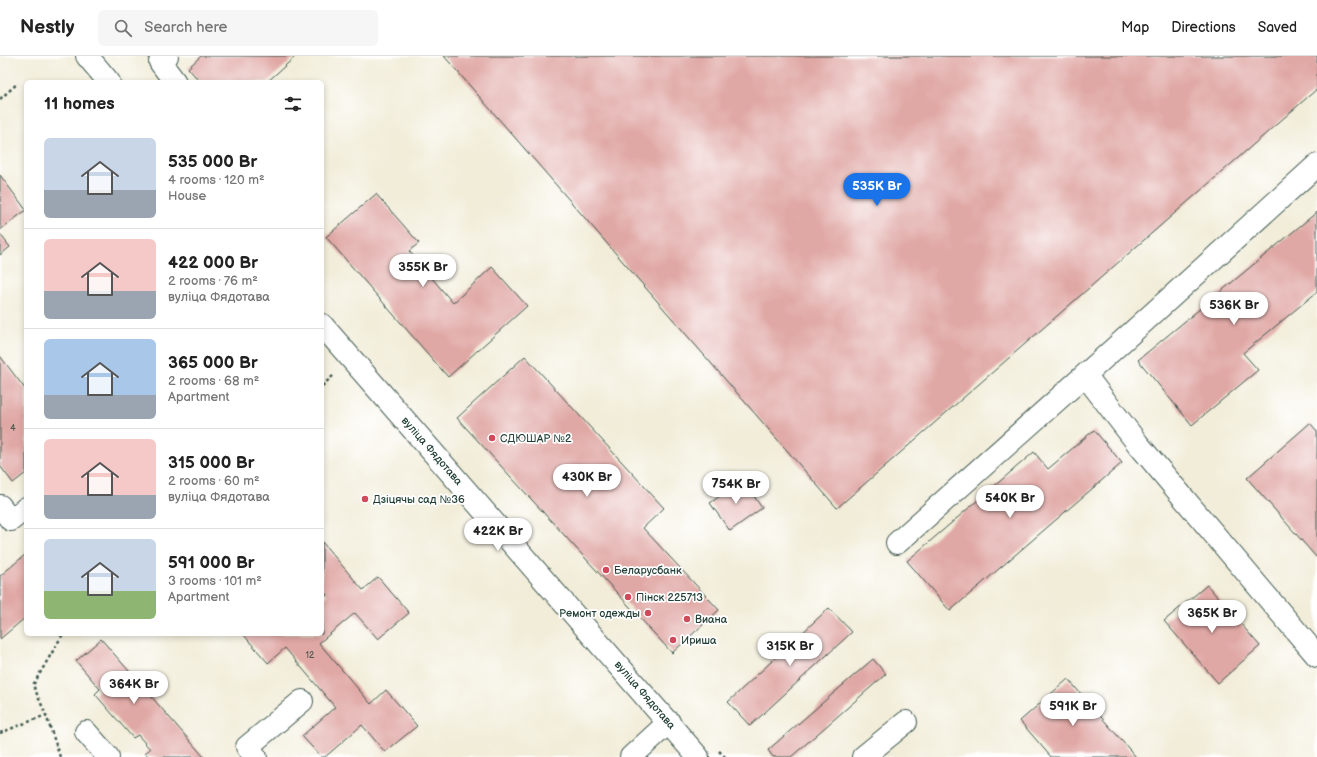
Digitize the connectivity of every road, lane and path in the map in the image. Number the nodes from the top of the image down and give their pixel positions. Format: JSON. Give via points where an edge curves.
{"nodes":[{"id":1,"x":87,"y":56,"type":"edge"},
{"id":2,"x":167,"y":56,"type":"edge"},
{"id":3,"x":107,"y":80,"type":"edge"},
{"id":4,"x":174,"y":80,"type":"edge"},
{"id":5,"x":18,"y":83,"type":"dead end"},
{"id":6,"x":0,"y":100,"type":"edge"},
{"id":7,"x":1317,"y":165,"type":"edge"},
{"id":8,"x":324,"y":327,"type":"edge"},
{"id":9,"x":1085,"y":376,"type":"junction"},
{"id":10,"x":897,"y":543,"type":"dead end"},
{"id":11,"x":62,"y":636,"type":"edge"},
{"id":12,"x":1317,"y":656,"type":"edge"},
{"id":13,"x":302,"y":701,"type":"dead end"},
{"id":14,"x":46,"y":715,"type":"junction"},
{"id":15,"x":668,"y":722,"type":"junction"},
{"id":16,"x":906,"y":722,"type":"dead end"},
{"id":17,"x":86,"y":732,"type":"dead end"},
{"id":18,"x":0,"y":733,"type":"edge"},
{"id":19,"x":60,"y":757,"type":"edge"},
{"id":20,"x":108,"y":757,"type":"edge"},
{"id":21,"x":256,"y":757,"type":"edge"},
{"id":22,"x":631,"y":757,"type":"edge"},
{"id":23,"x":698,"y":757,"type":"edge"},
{"id":24,"x":864,"y":757,"type":"edge"}],
"edges":[{"from":1,"to":3,"type":"street"},
{"from":2,"to":4,"type":"street","via":[[160,62]]},
{"from":5,"to":6,"type":"path"},
{"from":7,"to":9,"type":"street"},
{"from":8,"to":15,"type":"street","name":"вуліца Фядотава"},
{"from":9,"to":10,"type":"street"},
{"from":9,"to":12,"type":"street","via":[[1138,444]]},
{"from":11,"to":14,"type":"path","via":[[33,685]]},
{"from":13,"to":21,"type":"street","via":[[247,747]]},
{"from":14,"to":18,"type":"path"},
{"from":14,"to":19,"type":"path"},
{"from":15,"to":22,"type":"street"},
{"from":15,"to":23,"type":"street","name":"вуліца Фядотава"},
{"from":16,"to":24,"type":"street"},
{"from":17,"to":20,"type":"street"}]}
